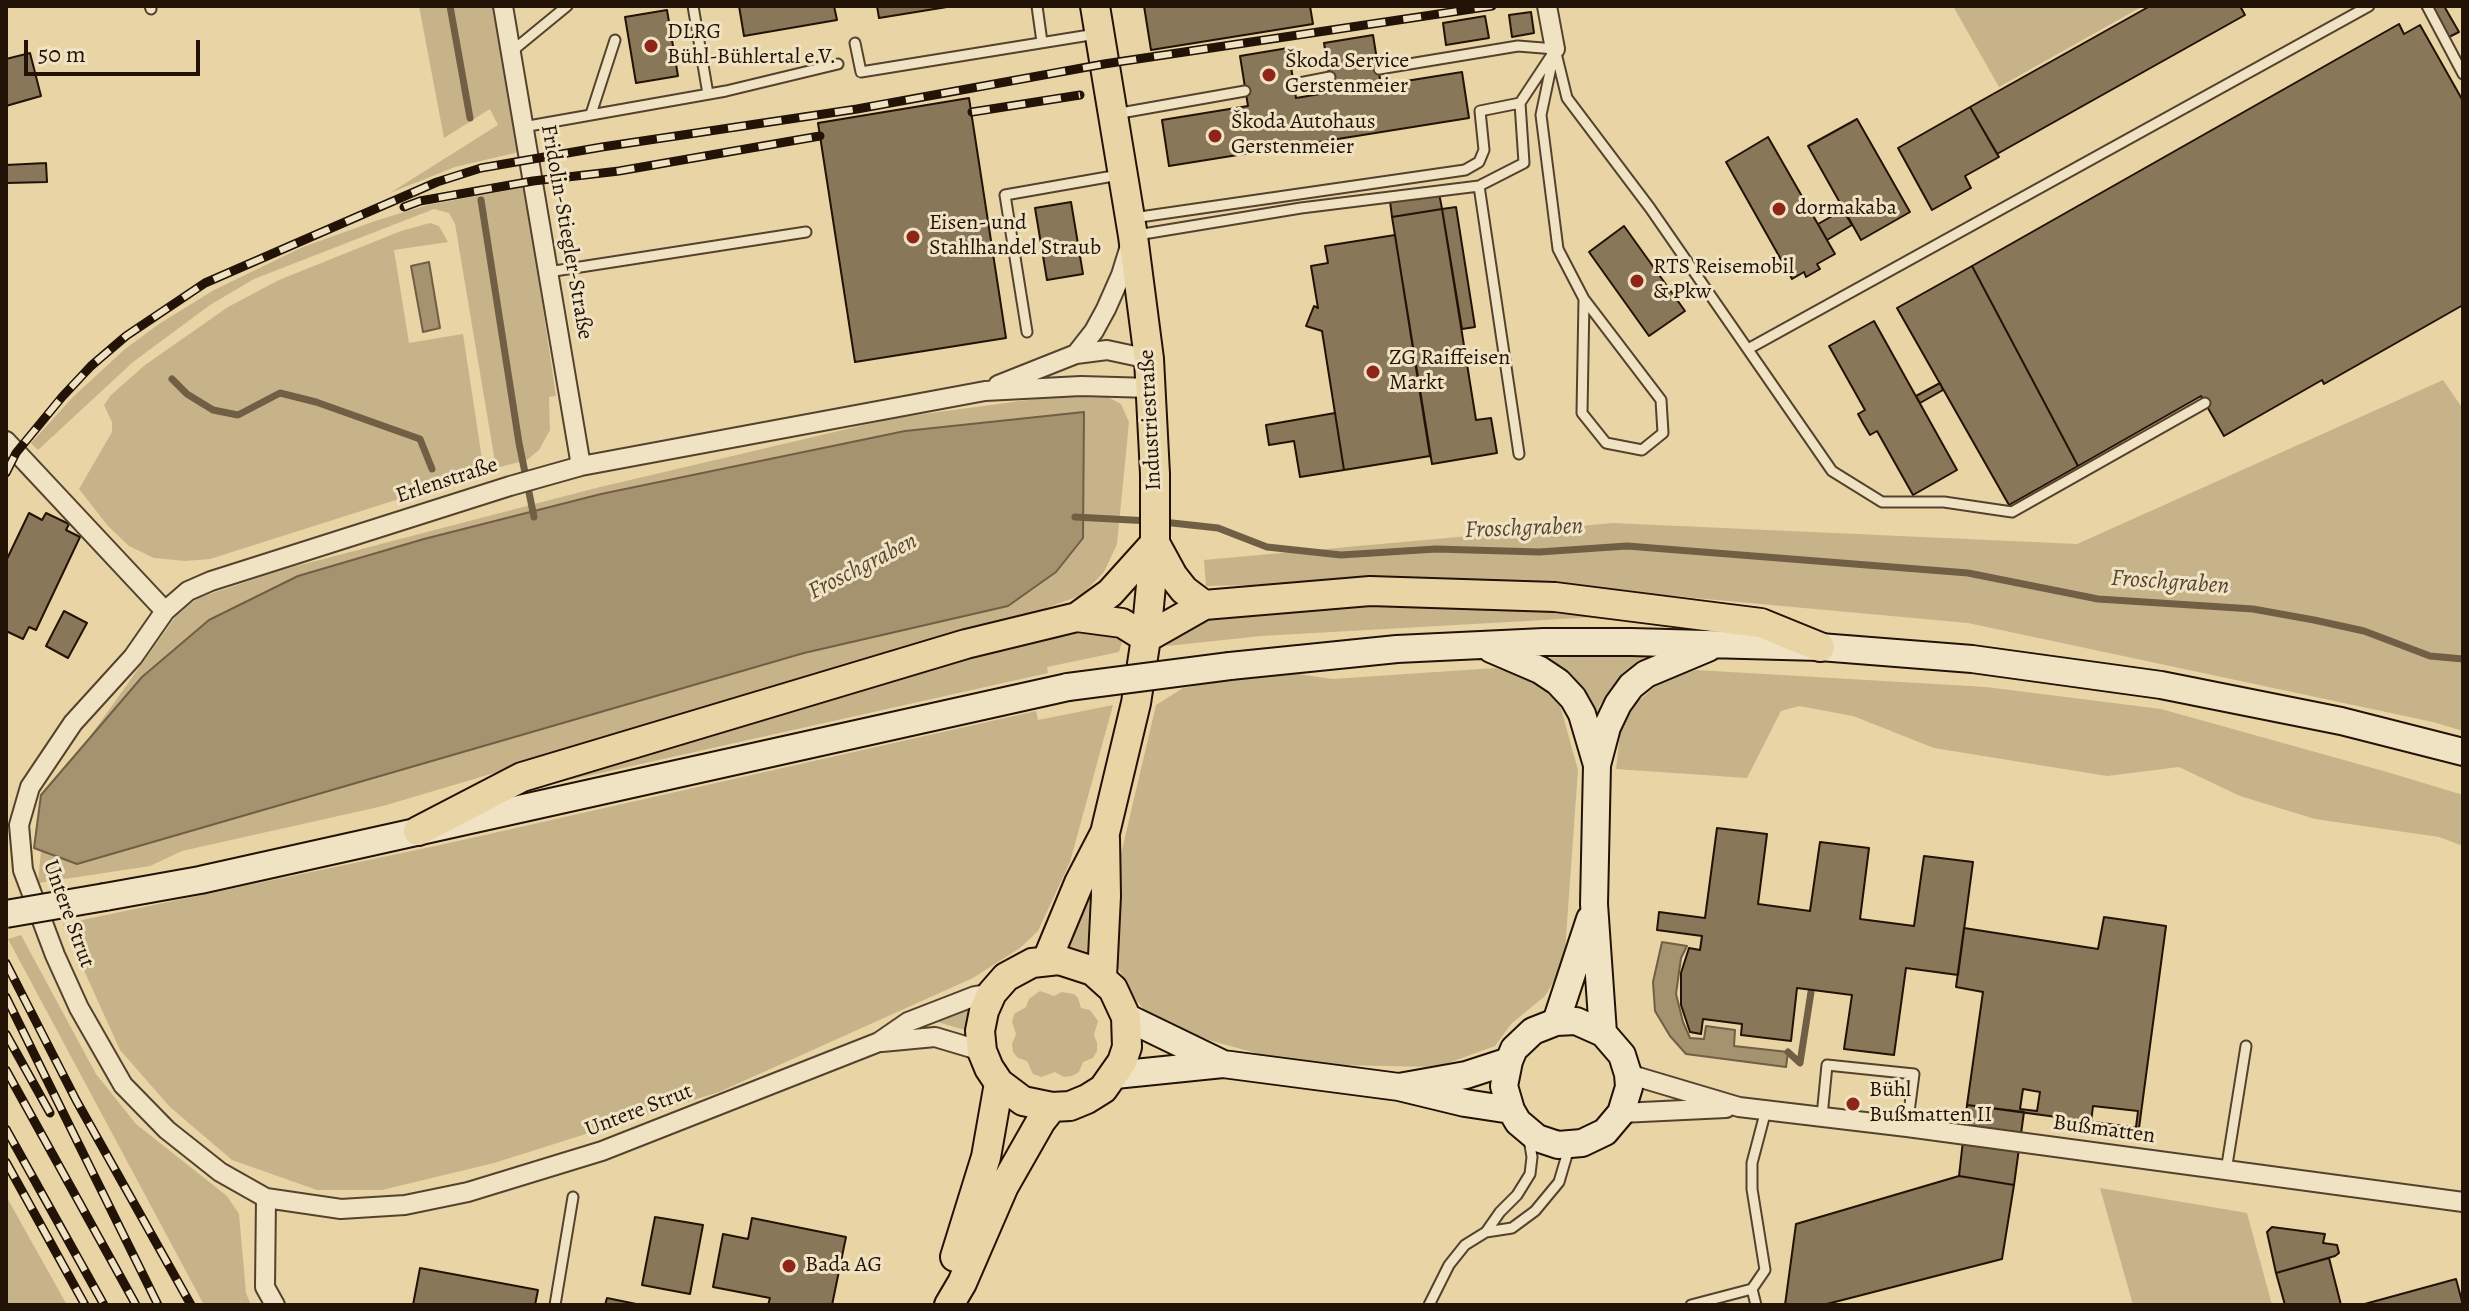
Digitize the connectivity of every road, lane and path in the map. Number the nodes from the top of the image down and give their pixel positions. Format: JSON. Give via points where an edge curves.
{"nodes":[{"id":1,"x":503,"y":6,"type":"edge"},
{"id":2,"x":567,"y":6,"type":"edge"},
{"id":3,"x":693,"y":6,"type":"edge"},
{"id":4,"x":1037,"y":6,"type":"edge"},
{"id":5,"x":1547,"y":6,"type":"edge"},
{"id":6,"x":2369,"y":6,"type":"edge"},
{"id":7,"x":2427,"y":6,"type":"edge"},
{"id":8,"x":1097,"y":20,"type":"edge"},
{"id":9,"x":615,"y":40,"type":"dead end"},
{"id":10,"x":1042,"y":42,"type":"junction"},
{"id":11,"x":855,"y":43,"type":"dead end"},
{"id":12,"x":1555,"y":49,"type":"junction"},
{"id":13,"x":511,"y":52,"type":"junction"},
{"id":14,"x":838,"y":64,"type":"dead end"},
{"id":15,"x":1379,"y":69,"type":"dead end"},
{"id":16,"x":2463,"y":74,"type":"edge"},
{"id":17,"x":1330,"y":77,"type":"dead end"},
{"id":18,"x":1294,"y":84,"type":"dead end"},
{"id":19,"x":1245,"y":91,"type":"dead end"},
{"id":20,"x":708,"y":94,"type":"junction"},
{"id":21,"x":1520,"y":103,"type":"junction"},
{"id":22,"x":591,"y":114,"type":"junction"},
{"id":23,"x":1112,"y":115,"type":"junction"},
{"id":24,"x":523,"y":127,"type":"junction"},
{"id":25,"x":1122,"y":175,"type":"junction"},
{"id":26,"x":1479,"y":186,"type":"junction"},
{"id":27,"x":1131,"y":227,"type":"junction"},
{"id":28,"x":806,"y":232,"type":"dead end"},
{"id":29,"x":548,"y":272,"type":"junction"},
{"id":30,"x":1584,"y":299,"type":"junction"},
{"id":31,"x":1027,"y":332,"type":"dead end"},
{"id":32,"x":1748,"y":349,"type":"junction"},
{"id":33,"x":1076,"y":354,"type":"junction"},
{"id":34,"x":1149,"y":359,"type":"junction"},
{"id":35,"x":1151,"y":388,"type":"junction"},
{"id":36,"x":985,"y":391,"type":"junction"},
{"id":37,"x":2205,"y":403,"type":"dead end"},
{"id":38,"x":6,"y":441,"type":"edge"},
{"id":39,"x":1519,"y":454,"type":"dead end"},
{"id":40,"x":581,"y":466,"type":"junction"},
{"id":41,"x":1155,"y":543,"type":"junction"},
{"id":42,"x":1204,"y":605,"type":"junction"},
{"id":43,"x":165,"y":611,"type":"junction"},
{"id":44,"x":1077,"y":617,"type":"junction"},
{"id":45,"x":1146,"y":638,"type":"junction"},
{"id":46,"x":1719,"y":644,"type":"junction"},
{"id":47,"x":1479,"y":645,"type":"junction"},
{"id":48,"x":1820,"y":647,"type":"junction"},
{"id":49,"x":2463,"y":752,"type":"edge"},
{"id":50,"x":1597,"y":765,"type":"junction"},
{"id":51,"x":418,"y":831,"type":"junction"},
{"id":52,"x":1105,"y":833,"type":"junction"},
{"id":53,"x":1594,"y":904,"type":"junction"},
{"id":54,"x":6,"y":914,"type":"edge"},
{"id":55,"x":1047,"y":960,"type":"junction"},
{"id":56,"x":1102,"y":977,"type":"junction"},
{"id":57,"x":992,"y":993,"type":"junction"},
{"id":58,"x":1126,"y":1017,"type":"junction"},
{"id":59,"x":1556,"y":1022,"type":"junction"},
{"id":60,"x":1603,"y":1033,"type":"junction"},
{"id":61,"x":879,"y":1042,"type":"junction"},
{"id":62,"x":2246,"y":1046,"type":"dead end"},
{"id":63,"x":982,"y":1051,"type":"junction"},
{"id":64,"x":1509,"y":1061,"type":"junction"},
{"id":65,"x":1223,"y":1064,"type":"junction"},
{"id":66,"x":1628,"y":1074,"type":"junction"},
{"id":67,"x":1115,"y":1075,"type":"junction"},
{"id":68,"x":999,"y":1083,"type":"junction"},
{"id":69,"x":1399,"y":1087,"type":"junction"},
{"id":70,"x":1052,"y":1107,"type":"junction"},
{"id":71,"x":1739,"y":1107,"type":"junction"},
{"id":72,"x":1511,"y":1110,"type":"junction"},
{"id":73,"x":1766,"y":1110,"type":"junction"},
{"id":74,"x":1621,"y":1113,"type":"junction"},
{"id":75,"x":1822,"y":1116,"type":"junction"},
{"id":76,"x":1907,"y":1127,"type":"junction"},
{"id":77,"x":1528,"y":1132,"type":"junction"},
{"id":78,"x":1570,"y":1145,"type":"junction"},
{"id":79,"x":2226,"y":1171,"type":"junction"},
{"id":80,"x":573,"y":1197,"type":"dead end"},
{"id":81,"x":266,"y":1198,"type":"junction"},
{"id":82,"x":2463,"y":1202,"type":"edge"},
{"id":83,"x":1486,"y":1232,"type":"junction"},
{"id":84,"x":1439,"y":1286,"type":"junction"},
{"id":85,"x":1752,"y":1289,"type":"junction"},
{"id":86,"x":275,"y":1305,"type":"edge"},
{"id":87,"x":555,"y":1305,"type":"edge"},
{"id":88,"x":947,"y":1305,"type":"edge"},
{"id":89,"x":1429,"y":1305,"type":"edge"},
{"id":90,"x":1441,"y":1305,"type":"edge"},
{"id":91,"x":1691,"y":1305,"type":"edge"},
{"id":92,"x":1756,"y":1305,"type":"edge"}],
"edges":[{"from":1,"to":13,"type":"street","name":"Fridolin-Stiegler-Straße"},
{"from":2,"to":13,"type":"lane"},
{"from":3,"to":20,"type":"lane"},
{"from":4,"to":10,"type":"lane"},
{"from":5,"to":12,"type":"street"},
{"from":6,"to":32,"type":"lane"},
{"from":7,"to":16,"type":"lane"},
{"from":8,"to":10,"type":"lane"},
{"from":8,"to":23,"type":"main road","name":"Industriestraße"},
{"from":9,"to":22,"type":"lane"},
{"from":10,"to":11,"type":"lane","via":[[861,72]]},
{"from":12,"to":15,"type":"lane","via":[[1518,46]]},
{"from":12,"to":21,"type":"lane"},
{"from":12,"to":30,"type":"lane","via":[[1541,115],[1558,249]]},
{"from":12,"to":32,"type":"lane","via":[[1567,98]]},
{"from":13,"to":24,"type":"street","name":"Fridolin-Stiegler-Straße"},
{"from":14,"to":20,"type":"lane"},
{"from":17,"to":18,"type":"lane"},
{"from":19,"to":23,"type":"lane"},
{"from":20,"to":22,"type":"lane"},
{"from":21,"to":26,"type":"lane","via":[[1524,163]]},
{"from":21,"to":27,"type":"lane","via":[[1480,111],[1484,150],[1479,162],[1465,170]]},
{"from":22,"to":24,"type":"lane"},
{"from":23,"to":25,"type":"main road","name":"Industriestraße"},
{"from":24,"to":29,"type":"street","name":"Fridolin-Stiegler-Straße"},
{"from":25,"to":27,"type":"main road","name":"Industriestraße"},
{"from":25,"to":31,"type":"lane","via":[[1005,195]]},
{"from":26,"to":27,"type":"lane"},
{"from":26,"to":39,"type":"lane"},
{"from":27,"to":33,"type":"street","via":[[1121,275],[1094,331]]},
{"from":27,"to":34,"type":"main road","name":"Industriestraße"},
{"from":28,"to":29,"type":"lane"},
{"from":29,"to":40,"type":"street","name":"Fridolin-Stiegler-Straße"},
{"from":30,"to":30,"type":"lane","via":[[1582,413],[1606,443],[1642,450],[1663,433],[1661,400]]},
{"from":32,"to":37,"type":"lane","via":[[1832,471],[1882,502],[1944,502],[2012,512]]},
{"from":33,"to":34,"type":"street","name":"Erlenstraße","via":[[1107,350]]},
{"from":33,"to":36,"type":"street","name":"Erlenstraße"},
{"from":34,"to":35,"type":"main road","name":"Industriestraße"},
{"from":35,"to":36,"type":"street","name":"Erlenstraße"},
{"from":35,"to":41,"type":"main road","name":"Industriestraße"},
{"from":36,"to":40,"type":"street","name":"Erlenstraße"},
{"from":38,"to":43,"type":"street"},
{"from":40,"to":43,"type":"street","name":"Erlenstraße","via":[[211,581],[188,591]]},
{"from":41,"to":42,"type":"main road","via":[[1184,590]]},
{"from":41,"to":44,"type":"main road","via":[[1110,593]]},
{"from":41,"to":45,"type":"main road","name":"Industriestraße"},
{"from":42,"to":45,"type":"main road"},
{"from":42,"to":48,"type":"main road","via":[[1370,591],[1555,597],[1761,623]]},
{"from":43,"to":81,"type":"street","name":"Untere Strut","via":[[133,657],[73,723],[30,787],[19,825],[23,870],[79,1008],[123,1085],[167,1130],[220,1172]]},
{"from":44,"to":45,"type":"main road","via":[[1122,623]]},
{"from":44,"to":51,"type":"main road","via":[[966,644],[522,777]]},
{"from":45,"to":52,"type":"main road","name":"Industriestraße"},
{"from":46,"to":47,"type":"main road"},
{"from":46,"to":48,"type":"main road"},
{"from":46,"to":50,"type":"main road","via":[[1646,674],[1631,686],[1612,714]]},
{"from":47,"to":50,"type":"main road","via":[[1540,670],[1573,698]]},
{"from":47,"to":51,"type":"main road","bridge":true,"via":[[1230,666],[1068,687]]},
{"from":48,"to":49,"type":"main road","via":[[1972,659],[2161,685]]},
{"from":50,"to":53,"type":"main road"},
{"from":51,"to":54,"type":"main road","bridge":true,"via":[[200,880]]},
{"from":52,"to":55,"type":"main road"},
{"from":52,"to":56,"type":"main road"},
{"from":53,"to":59,"type":"main road"},
{"from":53,"to":60,"type":"main road"},
{"from":55,"to":56,"type":"main road","via":[[1071,962]]},
{"from":55,"to":57,"type":"main road","via":[[1018,969]]},
{"from":56,"to":58,"type":"main road"},
{"from":57,"to":61,"type":"street","name":"Untere Strut","via":[[908,1022]]},
{"from":57,"to":63,"type":"main road","via":[[980,1031]]},
{"from":58,"to":65,"type":"main road"},
{"from":58,"to":67,"type":"main road","via":[[1127,1047]]},
{"from":59,"to":60,"type":"main road","via":[[1576,1021]]},
{"from":59,"to":64,"type":"main road","via":[[1533,1031]]},
{"from":60,"to":66,"type":"main road","via":[[1622,1055]]},
{"from":61,"to":63,"type":"street","name":"Untere Strut","via":[[935,1037]]},
{"from":61,"to":81,"type":"street","name":"Untere Strut","via":[[602,1151],[468,1192],[405,1205],[341,1209]]},
{"from":62,"to":79,"type":"lane"},
{"from":63,"to":68,"type":"main road"},
{"from":64,"to":69,"type":"main road"},
{"from":64,"to":72,"type":"main road","via":[[1504,1086]]},
{"from":65,"to":67,"type":"main road"},
{"from":65,"to":69,"type":"main road"},
{"from":66,"to":71,"type":"street","name":"Bußmatten"},
{"from":66,"to":74,"type":"main road"},
{"from":67,"to":70,"type":"main road","via":[[1087,1099]]},
{"from":68,"to":70,"type":"main road","via":[[1023,1101]]},
{"from":68,"to":88,"type":"main road","via":[[993,1129],[948,1278]]},
{"from":69,"to":72,"type":"main road"},
{"from":70,"to":88,"type":"main road","via":[[1014,1167]]},
{"from":71,"to":73,"type":"street","name":"Bußmatten"},
{"from":71,"to":74,"type":"street","name":"Bußmatten"},
{"from":72,"to":77,"type":"main road"},
{"from":73,"to":75,"type":"street","name":"Bußmatten"},
{"from":73,"to":85,"type":"lane","via":[[1752,1163],[1765,1270]]},
{"from":74,"to":78,"type":"main road","via":[[1594,1139]]},
{"from":75,"to":76,"type":"street","name":"Bußmatten"},
{"from":75,"to":76,"type":"lane","via":[[1827,1065],[1914,1074]]},
{"from":76,"to":79,"type":"street","name":"Bußmatten"},
{"from":77,"to":78,"type":"main road"},
{"from":77,"to":83,"type":"lane","via":[[1530,1174]]},
{"from":78,"to":83,"type":"lane","via":[[1559,1182],[1535,1211],[1512,1228]]},
{"from":79,"to":82,"type":"street","name":"Bußmatten"},
{"from":80,"to":87,"type":"lane"},
{"from":81,"to":86,"type":"street","via":[[265,1287]]},
{"from":83,"to":84,"type":"lane","via":[[1465,1245]]},
{"from":84,"to":89,"type":"lane"},
{"from":84,"to":90,"type":"lane"},
{"from":85,"to":91,"type":"lane"},
{"from":85,"to":92,"type":"lane"}]}
